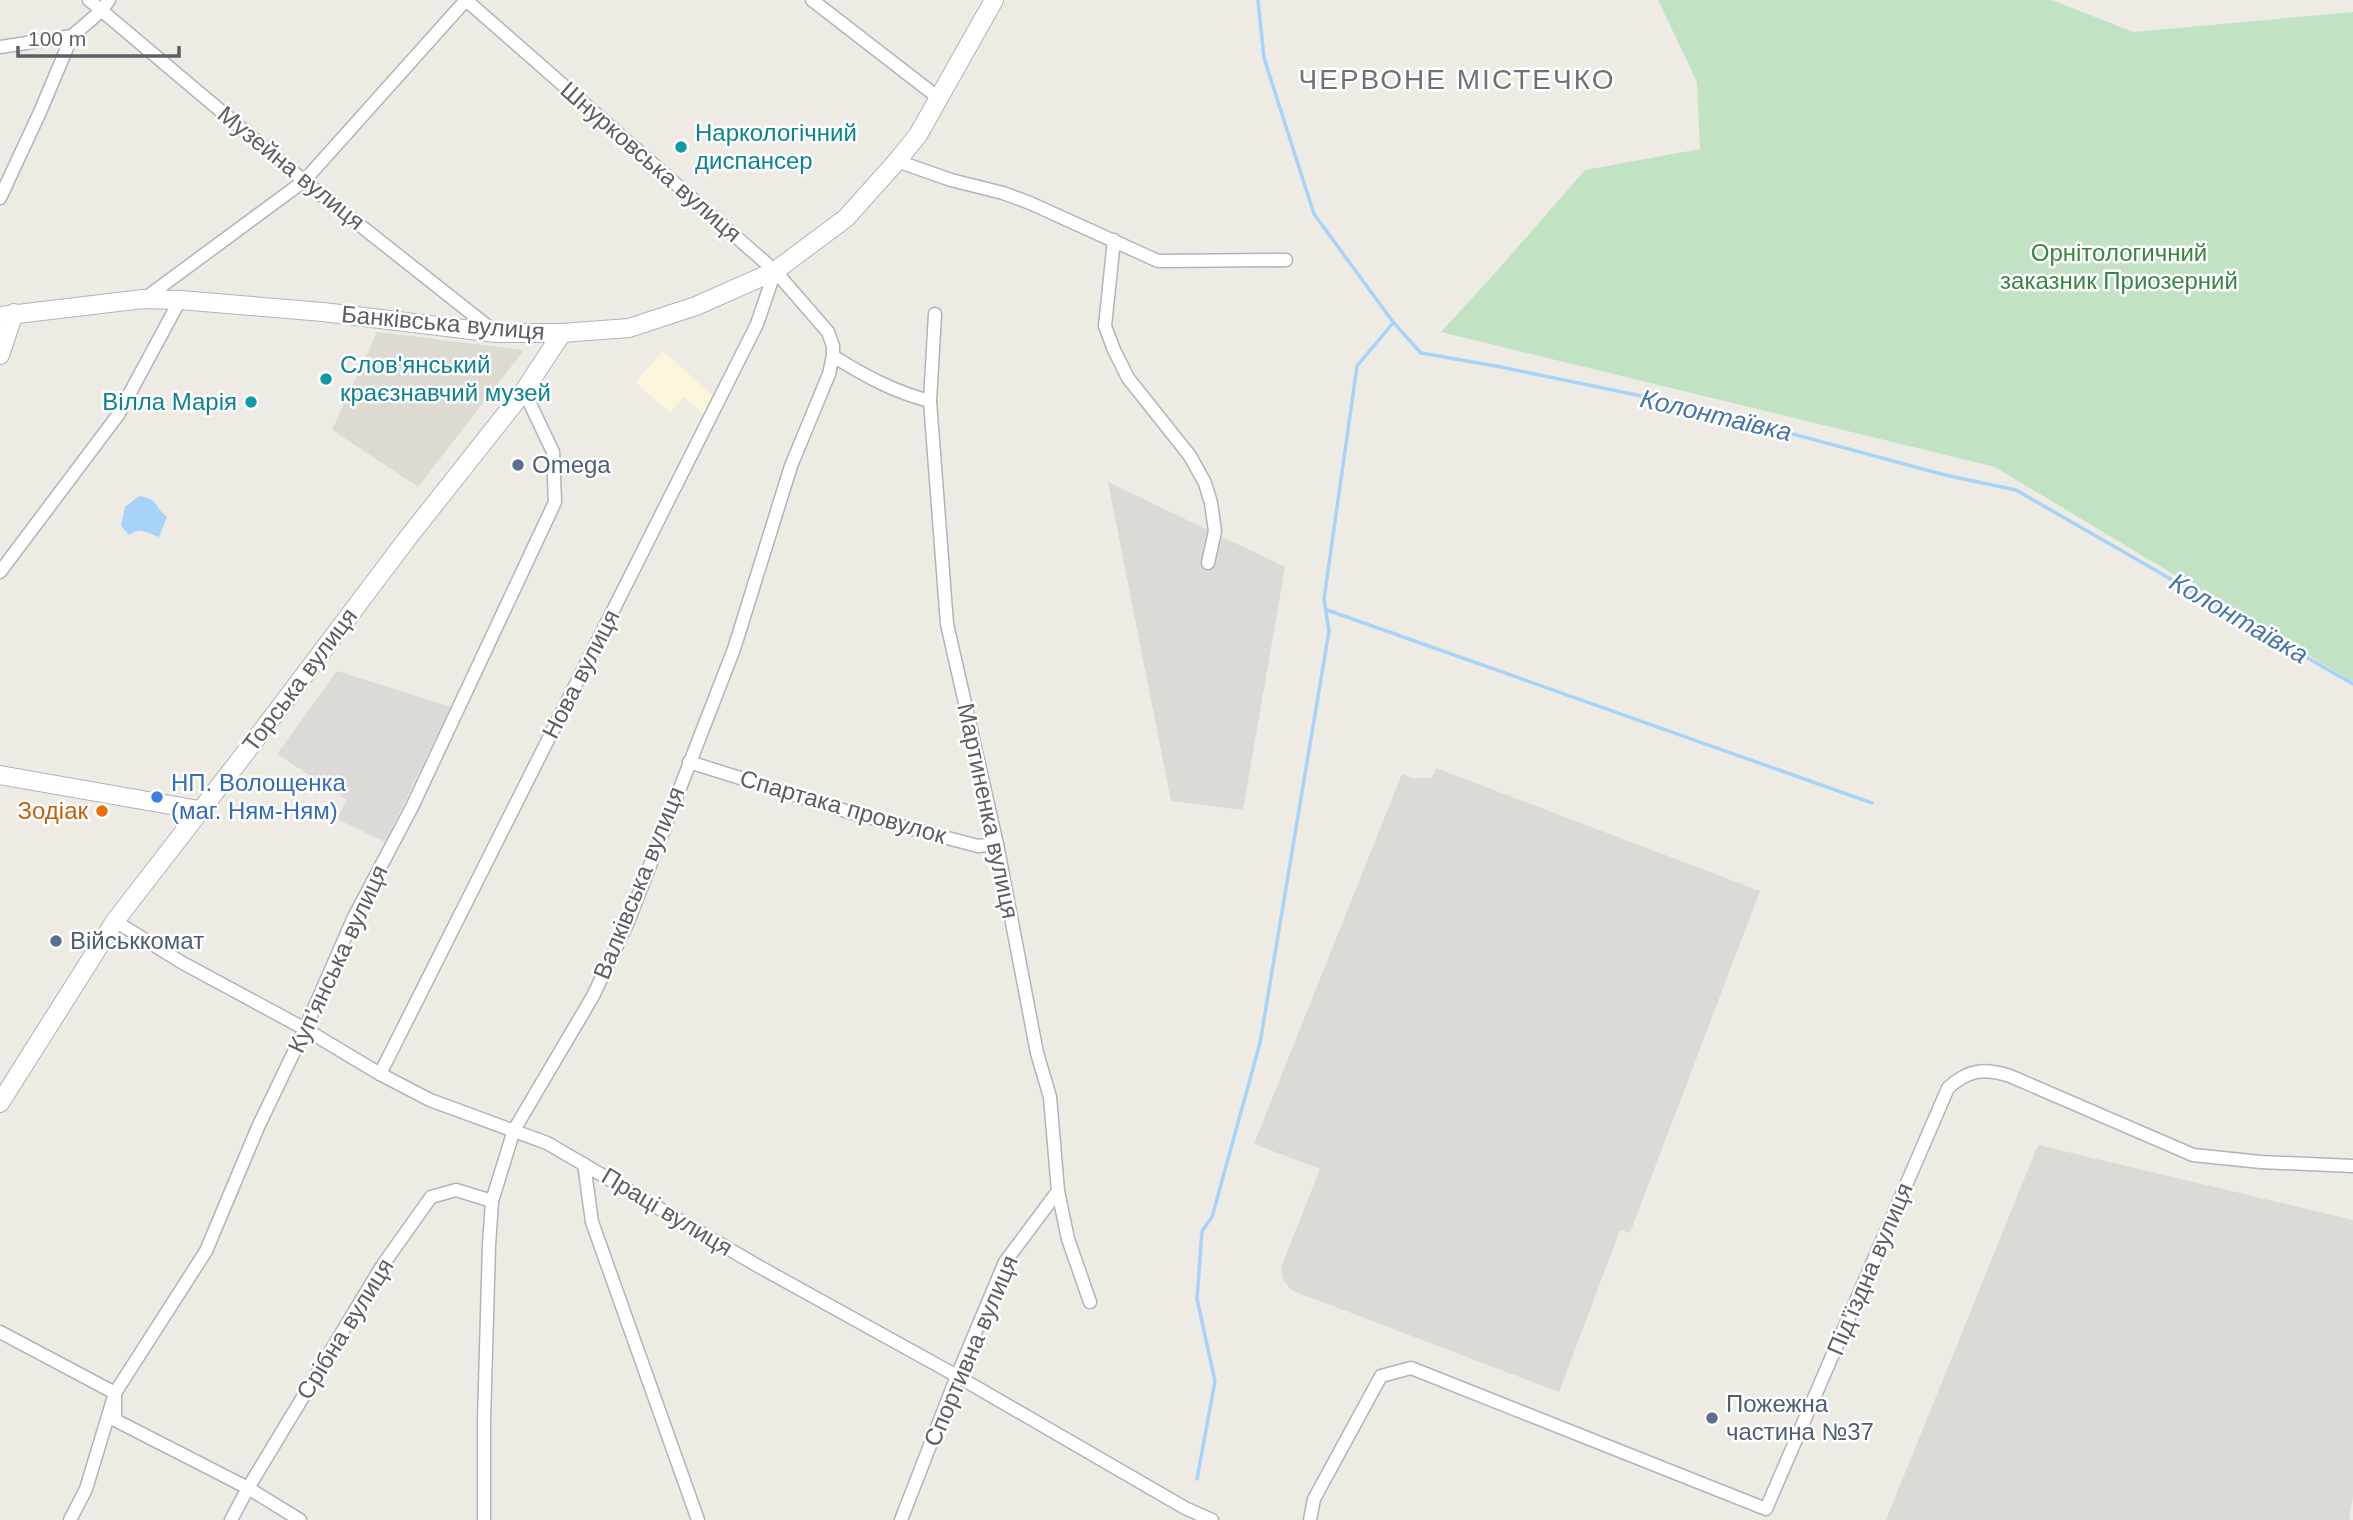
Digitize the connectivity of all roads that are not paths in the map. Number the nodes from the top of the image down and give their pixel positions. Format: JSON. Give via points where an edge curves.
{"nodes":[{"id":1,"x":89,"y":0,"type":"edge"},
{"id":2,"x":109,"y":0,"type":"edge"},
{"id":3,"x":466,"y":0,"type":"edge"},
{"id":4,"x":812,"y":0,"type":"edge"},
{"id":5,"x":994,"y":0,"type":"edge"},
{"id":6,"x":101,"y":11,"type":"junction"},
{"id":7,"x":72,"y":36,"type":"junction"},
{"id":8,"x":0,"y":47,"type":"edge"},
{"id":9,"x":940,"y":99,"type":"junction"},
{"id":10,"x":897,"y":161,"type":"junction"},
{"id":11,"x":304,"y":181,"type":"junction"},
{"id":12,"x":0,"y":198,"type":"edge"},
{"id":13,"x":1114,"y":240,"type":"junction"},
{"id":14,"x":1286,"y":260,"type":"dead end"},
{"id":15,"x":775,"y":271,"type":"junction"},
{"id":16,"x":143,"y":299,"type":"junction"},
{"id":17,"x":180,"y":300,"type":"junction"},
{"id":18,"x":7,"y":314,"type":"edge"},
{"id":19,"x":935,"y":314,"type":"dead end"},
{"id":20,"x":828,"y":332,"type":"joint"},
{"id":21,"x":496,"y":333,"type":"junction"},
{"id":22,"x":562,"y":333,"type":"junction"},
{"id":23,"x":0,"y":355,"type":"edge"},
{"id":24,"x":833,"y":356,"type":"junction"},
{"id":25,"x":524,"y":391,"type":"junction"},
{"id":26,"x":930,"y":401,"type":"junction"},
{"id":27,"x":1208,"y":563,"type":"dead end"},
{"id":28,"x":0,"y":572,"type":"edge"},
{"id":29,"x":689,"y":762,"type":"junction"},
{"id":30,"x":0,"y":775,"type":"edge"},
{"id":31,"x":199,"y":810,"type":"junction"},
{"id":32,"x":998,"y":844,"type":"junction"},
{"id":33,"x":115,"y":921,"type":"junction"},
{"id":34,"x":305,"y":1029,"type":"junction"},
{"id":35,"x":380,"y":1074,"type":"junction"},
{"id":36,"x":0,"y":1102,"type":"edge"},
{"id":37,"x":514,"y":1130,"type":"junction"},
{"id":38,"x":584,"y":1164,"type":"junction"},
{"id":39,"x":2353,"y":1167,"type":"edge"},
{"id":40,"x":1058,"y":1191,"type":"junction"},
{"id":41,"x":492,"y":1201,"type":"junction"},
{"id":42,"x":1090,"y":1302,"type":"dead end"},
{"id":43,"x":0,"y":1332,"type":"edge"},
{"id":44,"x":957,"y":1376,"type":"junction"},
{"id":45,"x":115,"y":1393,"type":"junction"},
{"id":46,"x":248,"y":1488,"type":"junction"},
{"id":47,"x":70,"y":1520,"type":"edge"},
{"id":48,"x":232,"y":1520,"type":"edge"},
{"id":49,"x":300,"y":1520,"type":"edge"},
{"id":50,"x":484,"y":1520,"type":"edge"},
{"id":51,"x":698,"y":1520,"type":"edge"},
{"id":52,"x":901,"y":1520,"type":"edge"},
{"id":53,"x":1212,"y":1520,"type":"edge"},
{"id":54,"x":1310,"y":1520,"type":"edge"}],
"edges":[{"from":1,"to":6,"type":"street","name":"Музейна вулиця"},
{"from":2,"to":6,"type":"street"},
{"from":3,"to":11,"type":"street"},
{"from":3,"to":15,"type":"street","name":"Шнурковська вулиця"},
{"from":4,"to":9,"type":"street"},
{"from":5,"to":9,"type":"main road","name":"Банківська вулиця"},
{"from":6,"to":7,"type":"street"},
{"from":6,"to":11,"type":"street","name":"Музейна вулиця"},
{"from":7,"to":8,"type":"street"},
{"from":7,"to":12,"type":"street"},
{"from":9,"to":10,"type":"main road","name":"Банківська вулиця"},
{"from":10,"to":13,"type":"street","via":[[1003,193]]},
{"from":10,"to":15,"type":"main road","name":"Банківська вулиця","via":[[846,218]]},
{"from":11,"to":16,"type":"street"},
{"from":11,"to":21,"type":"street","name":"Музейна вулиця"},
{"from":13,"to":14,"type":"street","via":[[1158,261]]},
{"from":13,"to":27,"type":"street","via":[[1105,326],[1128,377],[1190,456],[1205,484],[1215,531]]},
{"from":15,"to":20,"type":"street","name":"Шнурковська вулиця"},
{"from":15,"to":22,"type":"main road","name":"Банківська вулиця","via":[[696,306],[629,328]]},
{"from":15,"to":35,"type":"street","name":"Нова вулиця","via":[[757,324]]},
{"from":16,"to":17,"type":"main road","name":"Банківська вулиця"},
{"from":16,"to":18,"type":"main road","name":"Банківська вулиця"},
{"from":17,"to":21,"type":"main road","name":"Банківська вулиця"},
{"from":17,"to":28,"type":"street","via":[[118,415]]},
{"from":18,"to":23,"type":"main road"},
{"from":19,"to":26,"type":"street","name":"Мартиненка вулиця"},
{"from":20,"to":24,"type":"street","name":"Валківська вулиця"},
{"from":21,"to":22,"type":"main road","name":"Банківська вулиця"},
{"from":22,"to":25,"type":"main road","name":"Торська вулиця"},
{"from":24,"to":26,"type":"street","via":[[883,386]]},
{"from":24,"to":29,"type":"street","name":"Валківська вулиця","via":[[791,466],[734,649]]},
{"from":25,"to":31,"type":"main road","name":"Торська вулиця"},
{"from":25,"to":34,"type":"street","name":"Куп’янська вулиця","via":[[553,452],[555,502],[412,807],[354,917]]},
{"from":26,"to":32,"type":"street","name":"Мартиненка вулиця","via":[[947,624]]},
{"from":29,"to":32,"type":"street","name":"Спартака провулок","via":[[852,813],[978,846]]},
{"from":29,"to":37,"type":"street","name":"Валківська вулиця","via":[[593,996]]},
{"from":30,"to":31,"type":"main road"},
{"from":31,"to":33,"type":"main road","name":"Торська вулиця"},
{"from":32,"to":40,"type":"street","name":"Мартиненка вулиця","via":[[1037,1053],[1050,1097]]},
{"from":33,"to":34,"type":"street","name":"Праці вулиця"},
{"from":33,"to":36,"type":"main road","name":"Торська вулиця"},
{"from":34,"to":35,"type":"street","name":"Праці вулиця"},
{"from":34,"to":45,"type":"street","name":"Куп’янська вулиця","via":[[206,1251]]},
{"from":35,"to":37,"type":"street","name":"Праці вулиця","via":[[430,1100]]},
{"from":37,"to":38,"type":"street","name":"Праці вулиця"},
{"from":37,"to":41,"type":"street","name":"Валківська вулиця"},
{"from":38,"to":44,"type":"street","name":"Праці вулиця"},
{"from":38,"to":51,"type":"street","via":[[592,1222]]},
{"from":39,"to":54,"type":"street","name":"Під’їздна вулиця","via":[[2193,1155],[2010,1076],[1993,1071],[1968,1074],[1948,1088],[1766,1508],[1411,1368],[1381,1376],[1314,1499]]},
{"from":40,"to":42,"type":"street","name":"Мартиненка вулиця"},
{"from":40,"to":44,"type":"street","name":"Спортивна вулиця","via":[[1005,1262]]},
{"from":41,"to":46,"type":"street","name":"Срібна вулиця","via":[[456,1190],[432,1197],[382,1266]]},
{"from":41,"to":50,"type":"street","name":"Валківська вулиця"},
{"from":43,"to":45,"type":"street"},
{"from":44,"to":52,"type":"street","name":"Спортивна вулиця"},
{"from":44,"to":53,"type":"street","name":"Праці вулиця"},
{"from":45,"to":46,"type":"street","via":[[115,1420]]},
{"from":45,"to":47,"type":"street","name":"Куп’янська вулиця","via":[[86,1489]]},
{"from":46,"to":48,"type":"street","name":"Срібна вулиця"},
{"from":46,"to":49,"type":"street"}]}
